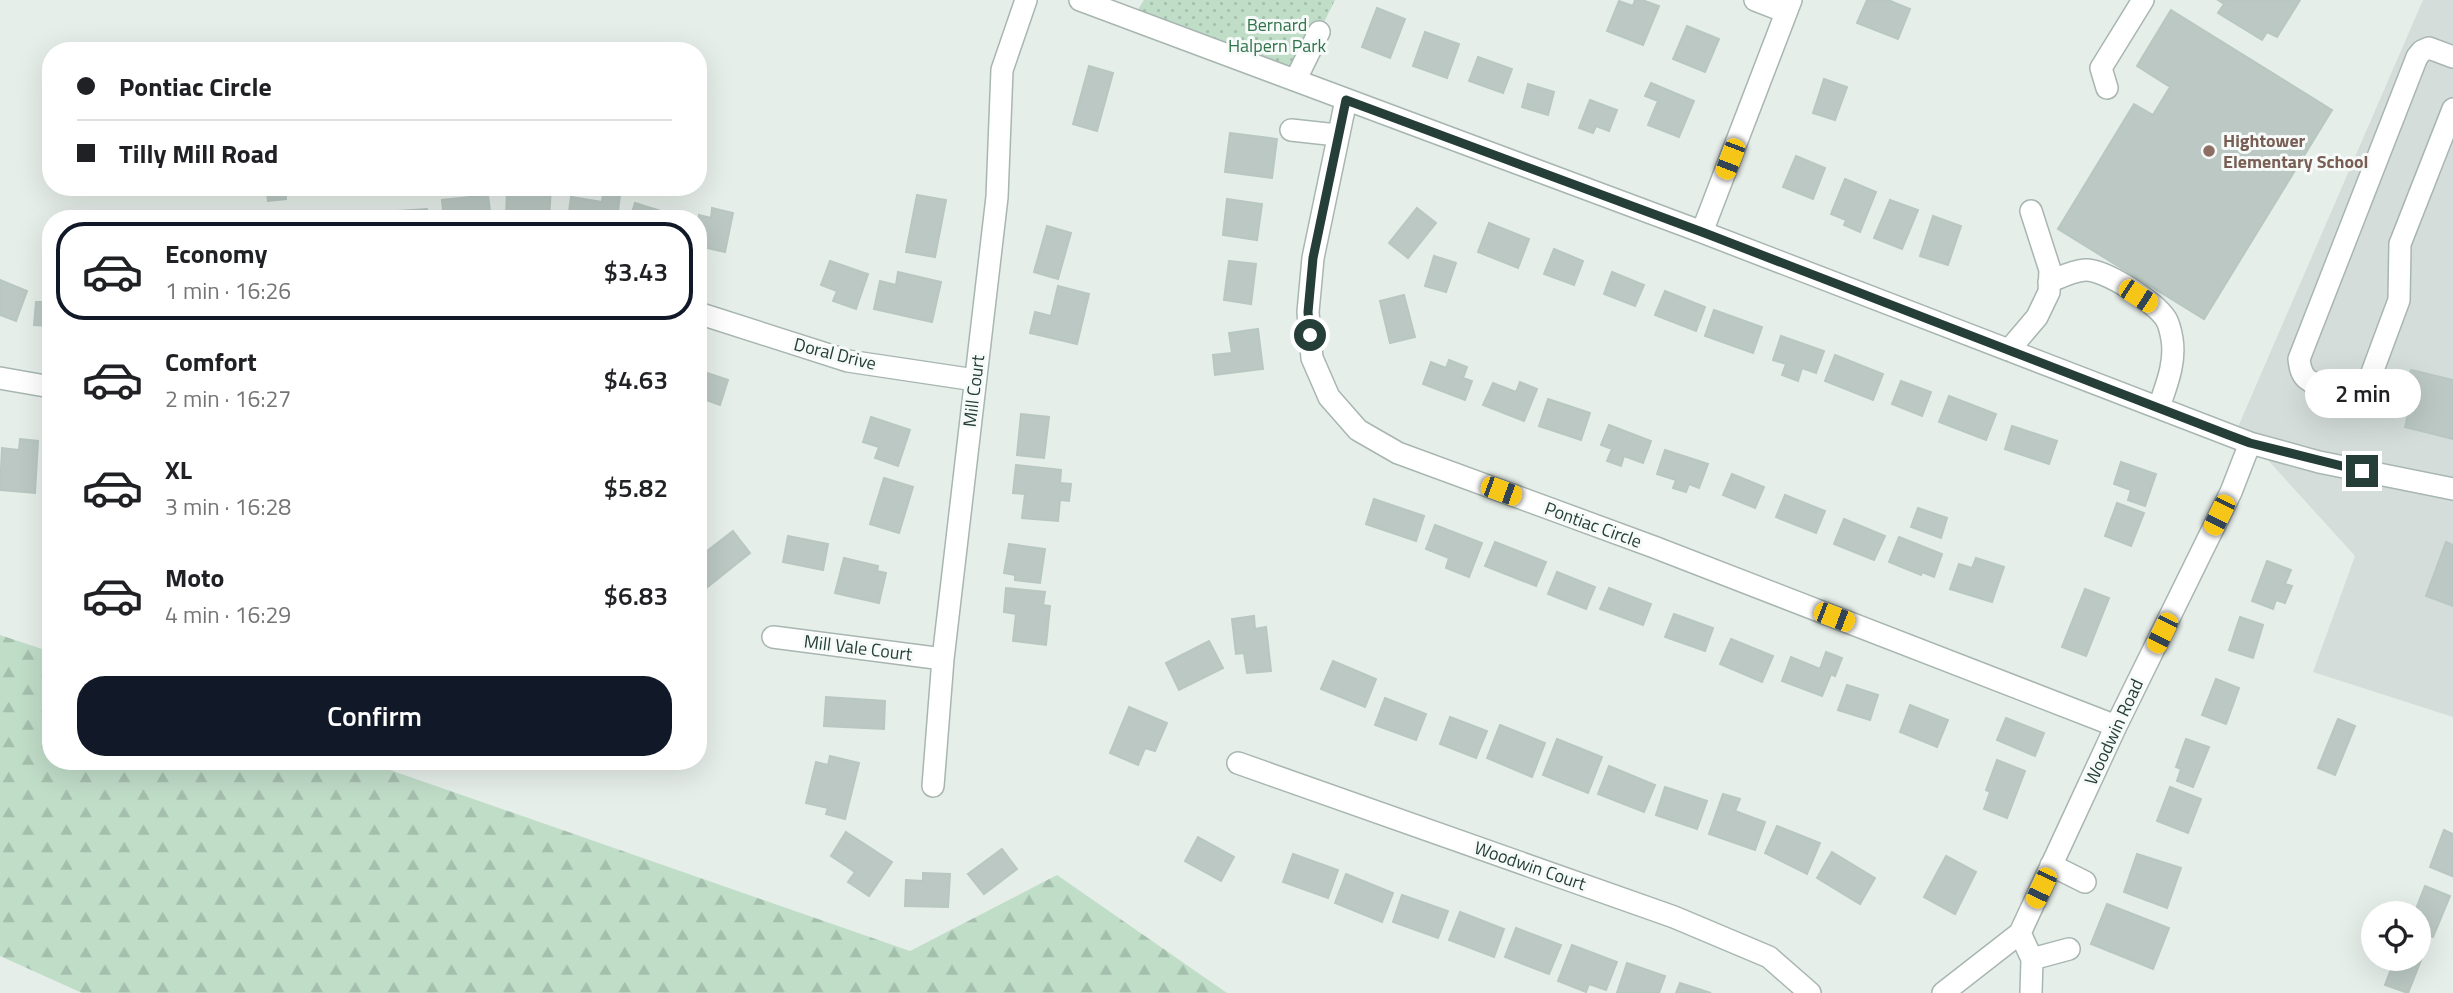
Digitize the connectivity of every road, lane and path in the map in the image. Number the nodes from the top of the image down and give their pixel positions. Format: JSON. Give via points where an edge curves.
{"nodes":[{"id":1,"x":1026,"y":0,"type":"edge"},
{"id":2,"x":1080,"y":0,"type":"edge"},
{"id":3,"x":1755,"y":0,"type":"edge"},
{"id":4,"x":2143,"y":0,"type":"edge"},
{"id":5,"x":1789,"y":6,"type":"edge"},
{"id":6,"x":1319,"y":32,"type":"dead end"},
{"id":7,"x":2453,"y":57,"type":"edge"},
{"id":8,"x":1296,"y":79,"type":"junction"},
{"id":9,"x":2107,"y":88,"type":"dead end"},
{"id":10,"x":1346,"y":100,"type":"junction"},
{"id":11,"x":2453,"y":109,"type":"edge"},
{"id":12,"x":1291,"y":130,"type":"dead end"},
{"id":13,"x":1337,"y":135,"type":"junction"},
{"id":14,"x":2031,"y":211,"type":"dead end"},
{"id":15,"x":1702,"y":232,"type":"junction"},
{"id":16,"x":2049,"y":282,"type":"junction"},
{"id":17,"x":707,"y":316,"type":"edge"},
{"id":18,"x":2009,"y":350,"type":"junction"},
{"id":19,"x":0,"y":378,"type":"edge"},
{"id":20,"x":975,"y":380,"type":"junction"},
{"id":21,"x":42,"y":385,"type":"edge"},
{"id":22,"x":2159,"y":407,"type":"junction"},
{"id":23,"x":2250,"y":443,"type":"junction"},
{"id":24,"x":2453,"y":489,"type":"edge"},
{"id":25,"x":773,"y":637,"type":"dead end"},
{"id":26,"x":943,"y":659,"type":"junction"},
{"id":27,"x":2116,"y":726,"type":"junction"},
{"id":28,"x":1238,"y":763,"type":"dead end"},
{"id":29,"x":933,"y":786,"type":"dead end"},
{"id":30,"x":2051,"y":865,"type":"junction"},
{"id":31,"x":2085,"y":882,"type":"dead end"},
{"id":32,"x":2020,"y":933,"type":"junction"},
{"id":33,"x":2069,"y":949,"type":"dead end"},
{"id":34,"x":2032,"y":959,"type":"junction"},
{"id":35,"x":1810,"y":993,"type":"edge"},
{"id":36,"x":1943,"y":993,"type":"edge"},
{"id":37,"x":2031,"y":993,"type":"edge"}],
"edges":[{"from":1,"to":20,"type":"street","name":"Mill Court","via":[[1002,70],[997,197]]},
{"from":2,"to":8,"type":"street"},
{"from":3,"to":5,"type":"street"},
{"from":4,"to":9,"type":"street","via":[[2101,68]]},
{"from":5,"to":15,"type":"street"},
{"from":6,"to":8,"type":"street"},
{"from":7,"to":11,"type":"street","via":[[2429,48],[2417,57],[2299,359],[2307,379],[2347,394],[2364,387],[2370,378],[2399,300],[2400,244]]},
{"from":8,"to":10,"type":"street"},
{"from":10,"to":13,"type":"street","name":"Pontiac Circle"},
{"from":10,"to":15,"type":"street"},
{"from":12,"to":13,"type":"street"},
{"from":13,"to":27,"type":"street","name":"Pontiac Circle","via":[[1313,258],[1308,312],[1312,358],[1329,397],[1358,430],[1398,453]]},
{"from":14,"to":16,"type":"street","via":[[2050,270]]},
{"from":15,"to":18,"type":"street"},
{"from":16,"to":18,"type":"street","via":[[2037,317]]},
{"from":16,"to":22,"type":"street","via":[[2086,270],[2103,273],[2156,307],[2167,321],[2173,342],[2172,369]]},
{"from":17,"to":20,"type":"street","name":"Doral Drive","via":[[848,361]]},
{"from":18,"to":22,"type":"street"},
{"from":19,"to":21,"type":"street"},
{"from":20,"to":26,"type":"street","name":"Mill Court"},
{"from":22,"to":23,"type":"street"},
{"from":23,"to":24,"type":"street"},
{"from":23,"to":27,"type":"street","name":"Woodwin Road","via":[[2231,492]]},
{"from":25,"to":26,"type":"street","name":"Mill Vale Court"},
{"from":26,"to":29,"type":"street","name":"Mill Court"},
{"from":27,"to":30,"type":"street","name":"Woodwin Road"},
{"from":28,"to":35,"type":"street","name":"Woodwin Court","via":[[1674,917],[1769,957]]},
{"from":30,"to":31,"type":"street"},
{"from":30,"to":32,"type":"street","name":"Woodwin Road"},
{"from":32,"to":34,"type":"street"},
{"from":32,"to":36,"type":"street","name":"Woodwin Road"},
{"from":33,"to":34,"type":"street"},
{"from":34,"to":37,"type":"street"}]}
